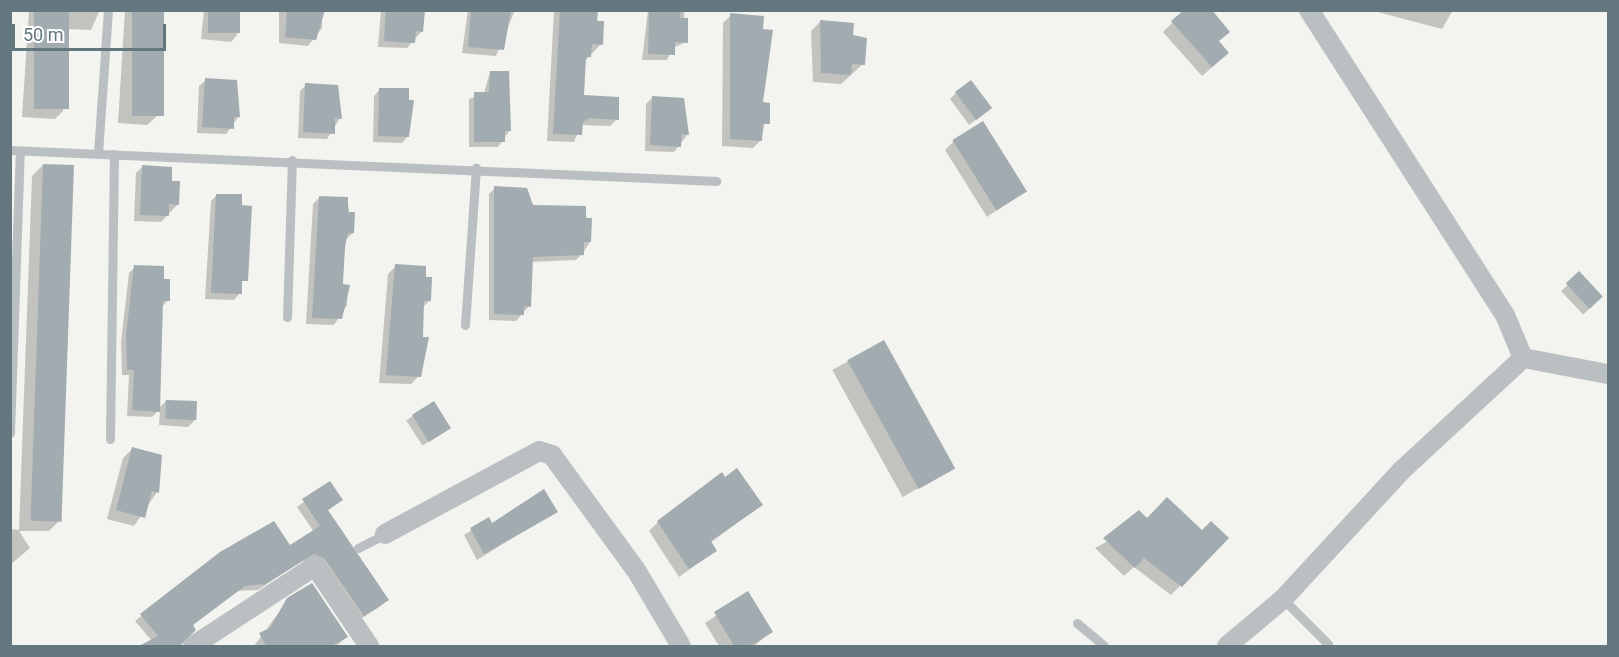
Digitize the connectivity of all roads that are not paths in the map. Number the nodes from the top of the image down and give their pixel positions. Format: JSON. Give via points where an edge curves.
{"nodes":[{"id":1,"x":108,"y":10,"type":"edge"},
{"id":2,"x":1309,"y":10,"type":"edge"},
{"id":3,"x":15,"y":150,"type":"edge"},
{"id":4,"x":98,"y":153,"type":"junction"},
{"id":5,"x":114,"y":154,"type":"junction"},
{"id":6,"x":292,"y":160,"type":"junction"},
{"id":7,"x":476,"y":167,"type":"junction"},
{"id":8,"x":716,"y":182,"type":"dead end"},
{"id":9,"x":287,"y":317,"type":"dead end"},
{"id":10,"x":465,"y":325,"type":"dead end"},
{"id":11,"x":1523,"y":358,"type":"junction"},
{"id":12,"x":1608,"y":374,"type":"edge"},
{"id":13,"x":10,"y":433,"type":"edge"},
{"id":14,"x":110,"y":439,"type":"dead end"},
{"id":15,"x":385,"y":534,"type":"joint"},
{"id":16,"x":358,"y":548,"type":"dead end"},
{"id":17,"x":1283,"y":599,"type":"junction"},
{"id":18,"x":1077,"y":623,"type":"dead end"},
{"id":19,"x":1328,"y":644,"type":"dead end"},
{"id":20,"x":193,"y":646,"type":"edge"},
{"id":21,"x":369,"y":646,"type":"edge"},
{"id":22,"x":681,"y":646,"type":"edge"},
{"id":23,"x":1104,"y":646,"type":"edge"},
{"id":24,"x":1227,"y":646,"type":"edge"}],
"edges":[{"from":1,"to":4,"type":"lane"},
{"from":2,"to":11,"type":"street","via":[[1505,315]]},
{"from":3,"to":4,"type":"lane"},
{"from":3,"to":13,"type":"lane"},
{"from":4,"to":5,"type":"lane"},
{"from":5,"to":6,"type":"lane"},
{"from":5,"to":14,"type":"lane"},
{"from":6,"to":7,"type":"lane"},
{"from":6,"to":9,"type":"lane"},
{"from":7,"to":8,"type":"lane"},
{"from":7,"to":10,"type":"lane"},
{"from":11,"to":12,"type":"street"},
{"from":11,"to":17,"type":"street","via":[[1401,471]]},
{"from":15,"to":16,"type":"lane"},
{"from":15,"to":22,"type":"street","via":[[539,451],[545,453],[636,570]]},
{"from":17,"to":19,"type":"lane"},
{"from":17,"to":24,"type":"street"},
{"from":18,"to":23,"type":"lane"},
{"from":20,"to":21,"type":"street","via":[[315,566]]}]}
